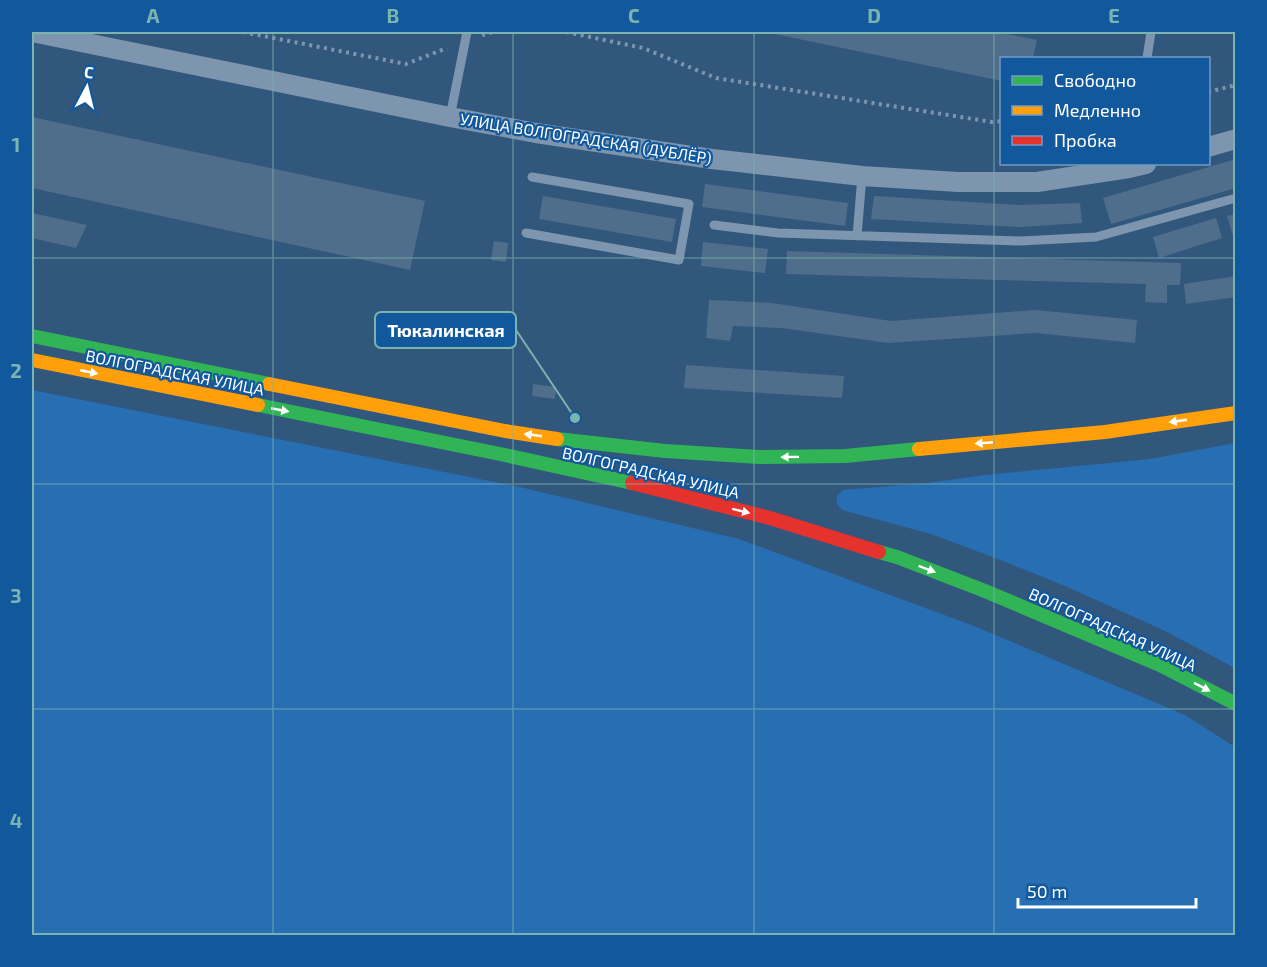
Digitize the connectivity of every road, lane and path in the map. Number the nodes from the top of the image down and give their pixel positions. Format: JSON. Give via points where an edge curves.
{"nodes":[{"id":1,"x":32,"y":32,"type":"edge"},
{"id":2,"x":243,"y":32,"type":"edge"},
{"id":3,"x":467,"y":32,"type":"edge"},
{"id":4,"x":493,"y":32,"type":"edge"},
{"id":5,"x":566,"y":32,"type":"edge"},
{"id":6,"x":1151,"y":32,"type":"edge"},
{"id":7,"x":465,"y":42,"type":"junction"},
{"id":8,"x":1146,"y":57,"type":"edge"},
{"id":9,"x":1236,"y":85,"type":"edge"},
{"id":10,"x":1210,"y":92,"type":"edge"},
{"id":11,"x":450,"y":117,"type":"junction"},
{"id":12,"x":1000,"y":121,"type":"edge"},
{"id":13,"x":1236,"y":140,"type":"edge"},
{"id":14,"x":1210,"y":147,"type":"edge"},
{"id":15,"x":1135,"y":165,"type":"edge"},
{"id":16,"x":862,"y":176,"type":"junction"},
{"id":17,"x":532,"y":177,"type":"dead end"},
{"id":18,"x":1236,"y":198,"type":"edge"},
{"id":19,"x":714,"y":225,"type":"dead end"},
{"id":20,"x":526,"y":233,"type":"dead end"},
{"id":21,"x":857,"y":236,"type":"junction"},
{"id":22,"x":32,"y":336,"type":"edge"},
{"id":23,"x":32,"y":360,"type":"edge"},
{"id":24,"x":1236,"y":412,"type":"edge"},
{"id":25,"x":1236,"y":704,"type":"edge"}],
"edges":[{"from":1,"to":11,"type":"street","name":"УЛИЦА ВОЛГОГРАДСКАЯ (ДУБЛЁР)"},
{"from":2,"to":7,"type":"path","via":[[406,64]]},
{"from":3,"to":7,"type":"lane"},
{"from":4,"to":7,"type":"path"},
{"from":5,"to":12,"type":"path","via":[[643,48],[716,78]]},
{"from":6,"to":8,"type":"lane"},
{"from":7,"to":11,"type":"lane"},
{"from":9,"to":10,"type":"path"},
{"from":11,"to":16,"type":"street","name":"УЛИЦА ВОЛГОГРАДСКАЯ (ДУБЛЁР)","via":[[700,157]]},
{"from":13,"to":14,"type":"street"},
{"from":15,"to":16,"type":"street","name":"УЛИЦА ВОЛГОГРАДСКАЯ (ДУБЛЁР)","via":[[1037,182]]},
{"from":16,"to":21,"type":"lane"},
{"from":17,"to":20,"type":"lane","via":[[688,204],[679,260]]},
{"from":18,"to":21,"type":"lane","via":[[1096,237],[1021,241]]},
{"from":19,"to":21,"type":"lane","via":[[778,233]]},
{"from":24,"to":22,"type":"main road","name":"ВОЛГОГРАДСКАЯ УЛИЦА","one_way":true,"via":[[1105,432],[845,456],[759,457],[665,451],[505,431]]},
{"from":23,"to":25,"type":"main road","name":"ВОЛГОГРАДСКАЯ УЛИЦА","one_way":true,"via":[[500,454],[770,518],[897,557],[985,591],[1160,665]]}]}
